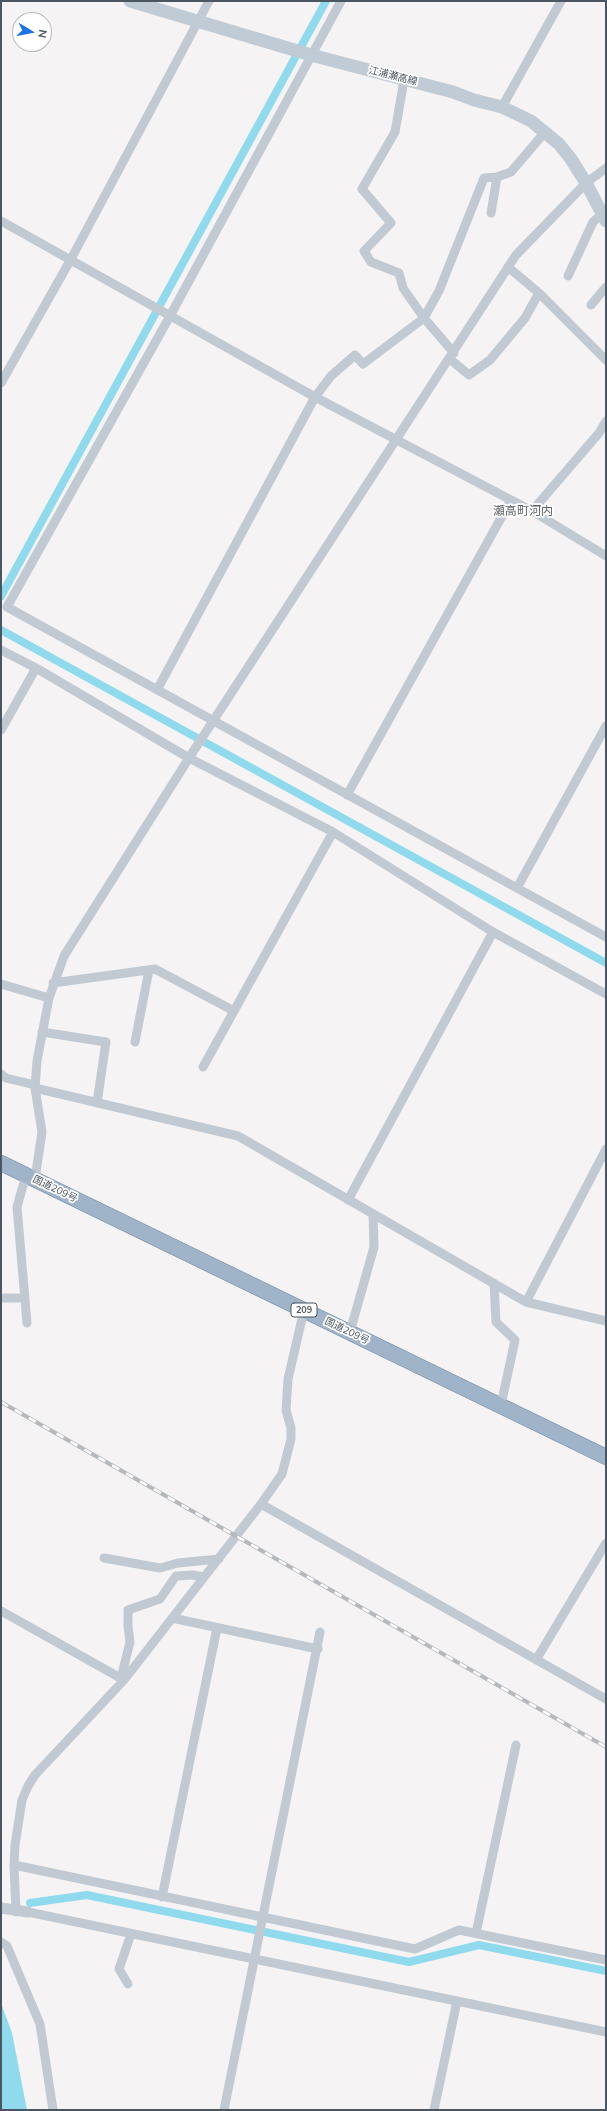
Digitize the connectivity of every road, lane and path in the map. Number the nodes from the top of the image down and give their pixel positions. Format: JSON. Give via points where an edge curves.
{"nodes":[{"id":1,"x":130,"y":1,"type":"edge"},
{"id":2,"x":209,"y":1,"type":"edge"},
{"id":3,"x":341,"y":1,"type":"edge"},
{"id":4,"x":561,"y":1,"type":"edge"},
{"id":5,"x":198,"y":21,"type":"junction"},
{"id":6,"x":311,"y":55,"type":"junction"},
{"id":7,"x":404,"y":80,"type":"junction"},
{"id":8,"x":502,"y":107,"type":"junction"},
{"id":9,"x":545,"y":132,"type":"junction"},
{"id":10,"x":606,"y":168,"type":"edge"},
{"id":11,"x":497,"y":177,"type":"junction"},
{"id":12,"x":586,"y":183,"type":"junction"},
{"id":13,"x":491,"y":213,"type":"dead end"},
{"id":14,"x":604,"y":217,"type":"edge"},
{"id":15,"x":1,"y":221,"type":"edge"},
{"id":16,"x":71,"y":259,"type":"junction"},
{"id":17,"x":508,"y":267,"type":"junction"},
{"id":18,"x":568,"y":276,"type":"dead end"},
{"id":19,"x":606,"y":287,"type":"edge"},
{"id":20,"x":539,"y":293,"type":"junction"},
{"id":21,"x":591,"y":305,"type":"dead end"},
{"id":22,"x":170,"y":316,"type":"junction"},
{"id":23,"x":424,"y":318,"type":"junction"},
{"id":24,"x":452,"y":356,"type":"junction"},
{"id":25,"x":606,"y":360,"type":"edge"},
{"id":26,"x":1,"y":383,"type":"edge"},
{"id":27,"x":315,"y":397,"type":"junction"},
{"id":28,"x":606,"y":421,"type":"edge"},
{"id":29,"x":397,"y":439,"type":"junction"},
{"id":30,"x":511,"y":500,"type":"junction"},
{"id":31,"x":532,"y":511,"type":"junction"},
{"id":32,"x":606,"y":556,"type":"edge"},
{"id":33,"x":1,"y":650,"type":"edge"},
{"id":34,"x":36,"y":668,"type":"junction"},
{"id":35,"x":157,"y":690,"type":"junction"},
{"id":36,"x":212,"y":723,"type":"junction"},
{"id":37,"x":606,"y":726,"type":"edge"},
{"id":38,"x":1,"y":730,"type":"edge"},
{"id":39,"x":189,"y":758,"type":"junction"},
{"id":40,"x":347,"y":794,"type":"junction"},
{"id":41,"x":333,"y":832,"type":"junction"},
{"id":42,"x":517,"y":888,"type":"junction"},
{"id":43,"x":493,"y":932,"type":"junction"},
{"id":44,"x":606,"y":937,"type":"edge"},
{"id":45,"x":149,"y":970,"type":"junction"},
{"id":46,"x":53,"y":983,"type":"junction"},
{"id":47,"x":1,"y":984,"type":"edge"},
{"id":48,"x":606,"y":994,"type":"edge"},
{"id":49,"x":49,"y":998,"type":"junction"},
{"id":50,"x":234,"y":1011,"type":"junction"},
{"id":51,"x":42,"y":1032,"type":"junction"},
{"id":52,"x":135,"y":1042,"type":"dead end"},
{"id":53,"x":203,"y":1067,"type":"dead end"},
{"id":54,"x":1,"y":1074,"type":"edge"},
{"id":55,"x":35,"y":1086,"type":"junction"},
{"id":56,"x":97,"y":1103,"type":"junction"},
{"id":57,"x":606,"y":1149,"type":"edge"},
{"id":58,"x":1,"y":1163,"type":"edge"},
{"id":59,"x":30,"y":1177,"type":"junction"},
{"id":60,"x":348,"y":1200,"type":"junction"},
{"id":61,"x":373,"y":1214,"type":"junction"},
{"id":62,"x":494,"y":1283,"type":"junction"},
{"id":63,"x":1,"y":1298,"type":"edge"},
{"id":64,"x":25,"y":1298,"type":"junction"},
{"id":65,"x":526,"y":1302,"type":"junction"},
{"id":66,"x":304,"y":1310,"type":"junction"},
{"id":67,"x":606,"y":1321,"type":"edge"},
{"id":68,"x":27,"y":1323,"type":"dead end"},
{"id":69,"x":350,"y":1332,"type":"junction"},
{"id":70,"x":500,"y":1405,"type":"junction"},
{"id":71,"x":606,"y":1457,"type":"edge"},
{"id":72,"x":261,"y":1504,"type":"junction"},
{"id":73,"x":606,"y":1544,"type":"edge"},
{"id":74,"x":104,"y":1558,"type":"dead end"},
{"id":75,"x":218,"y":1559,"type":"junction"},
{"id":76,"x":204,"y":1577,"type":"junction"},
{"id":77,"x":1,"y":1611,"type":"edge"},
{"id":78,"x":172,"y":1618,"type":"junction"},
{"id":79,"x":217,"y":1628,"type":"junction"},
{"id":80,"x":320,"y":1632,"type":"dead end"},
{"id":81,"x":318,"y":1649,"type":"junction"},
{"id":82,"x":536,"y":1660,"type":"junction"},
{"id":83,"x":124,"y":1680,"type":"junction"},
{"id":84,"x":606,"y":1699,"type":"edge"},
{"id":85,"x":516,"y":1745,"type":"dead end"},
{"id":86,"x":14,"y":1865,"type":"junction"},
{"id":87,"x":162,"y":1897,"type":"junction"},
{"id":88,"x":1,"y":1908,"type":"edge"},
{"id":89,"x":22,"y":1912,"type":"junction"},
{"id":90,"x":263,"y":1917,"type":"junction"},
{"id":91,"x":476,"y":1933,"type":"junction"},
{"id":92,"x":131,"y":1934,"type":"junction"},
{"id":93,"x":1,"y":1942,"type":"edge"},
{"id":94,"x":255,"y":1958,"type":"junction"},
{"id":95,"x":606,"y":1960,"type":"edge"},
{"id":96,"x":128,"y":1984,"type":"dead end"},
{"id":97,"x":457,"y":2001,"type":"junction"},
{"id":98,"x":606,"y":2032,"type":"edge"},
{"id":99,"x":53,"y":2110,"type":"edge"},
{"id":100,"x":224,"y":2110,"type":"edge"},
{"id":101,"x":434,"y":2110,"type":"edge"}],
"edges":[{"from":1,"to":5,"type":"main road","name":"江浦瀬高線"},
{"from":2,"to":5,"type":"street"},
{"from":3,"to":6,"type":"street"},
{"from":4,"to":8,"type":"street"},
{"from":5,"to":6,"type":"main road","name":"江浦瀬高線"},
{"from":5,"to":16,"type":"street"},
{"from":6,"to":7,"type":"main road","name":"江浦瀬高線"},
{"from":6,"to":22,"type":"street"},
{"from":7,"to":8,"type":"main road","name":"江浦瀬高線"},
{"from":7,"to":23,"type":"street","via":[[395,132],[362,189],[391,223],[364,251],[371,262],[399,274],[403,288]]},
{"from":8,"to":9,"type":"main road","name":"江浦瀬高線","via":[[531,121]]},
{"from":9,"to":11,"type":"street","via":[[511,172]]},
{"from":9,"to":12,"type":"main road","name":"江浦瀬高線","via":[[571,159]]},
{"from":10,"to":12,"type":"street"},
{"from":11,"to":13,"type":"street"},
{"from":11,"to":23,"type":"street","via":[[484,178],[439,291]]},
{"from":12,"to":14,"type":"main road","name":"江浦瀬高線"},
{"from":12,"to":17,"type":"street","via":[[516,255]]},
{"from":14,"to":18,"type":"street","via":[[593,222]]},
{"from":15,"to":16,"type":"street"},
{"from":16,"to":22,"type":"street"},
{"from":16,"to":26,"type":"street"},
{"from":17,"to":20,"type":"street"},
{"from":17,"to":24,"type":"street"},
{"from":19,"to":21,"type":"street"},
{"from":20,"to":24,"type":"street","via":[[525,318],[490,360],[469,375]]},
{"from":20,"to":25,"type":"street"},
{"from":22,"to":27,"type":"street"},
{"from":22,"to":35,"type":"street","via":[[7,607]]},
{"from":23,"to":24,"type":"street"},
{"from":23,"to":27,"type":"street","via":[[363,364],[355,355],[331,376]]},
{"from":24,"to":29,"type":"street"},
{"from":27,"to":29,"type":"street"},
{"from":27,"to":35,"type":"street"},
{"from":28,"to":31,"type":"street","via":[[599,434]]},
{"from":29,"to":30,"type":"street"},
{"from":29,"to":36,"type":"street"},
{"from":30,"to":31,"type":"street"},
{"from":30,"to":40,"type":"street"},
{"from":31,"to":32,"type":"street"},
{"from":33,"to":34,"type":"street"},
{"from":34,"to":38,"type":"street"},
{"from":34,"to":39,"type":"street"},
{"from":35,"to":36,"type":"street"},
{"from":36,"to":39,"type":"street"},
{"from":36,"to":40,"type":"street"},
{"from":37,"to":42,"type":"street"},
{"from":39,"to":41,"type":"street"},
{"from":39,"to":46,"type":"street","via":[[64,956]]},
{"from":40,"to":42,"type":"street"},
{"from":41,"to":43,"type":"street"},
{"from":41,"to":50,"type":"street"},
{"from":42,"to":44,"type":"street"},
{"from":43,"to":48,"type":"street"},
{"from":43,"to":60,"type":"street"},
{"from":45,"to":46,"type":"street"},
{"from":45,"to":50,"type":"street","via":[[155,969]]},
{"from":45,"to":52,"type":"street"},
{"from":46,"to":49,"type":"street"},
{"from":47,"to":49,"type":"street"},
{"from":49,"to":51,"type":"street"},
{"from":50,"to":53,"type":"street"},
{"from":51,"to":55,"type":"street"},
{"from":51,"to":56,"type":"street","via":[[106,1042]]},
{"from":54,"to":55,"type":"street","via":[[6,1078]]},
{"from":55,"to":56,"type":"street"},
{"from":55,"to":59,"type":"street","via":[[42,1132]]},
{"from":56,"to":60,"type":"street","via":[[238,1136]]},
{"from":57,"to":65,"type":"street"},
{"from":58,"to":59,"type":"highway","name":"国道209号","number":"209"},
{"from":59,"to":64,"type":"street","via":[[18,1207]]},
{"from":59,"to":66,"type":"highway","name":"国道209号","number":"209"},
{"from":60,"to":61,"type":"street"},
{"from":61,"to":62,"type":"street"},
{"from":61,"to":69,"type":"street","via":[[374,1247]]},
{"from":62,"to":65,"type":"street"},
{"from":62,"to":70,"type":"street","via":[[496,1322],[515,1340]]},
{"from":63,"to":64,"type":"street"},
{"from":64,"to":68,"type":"street"},
{"from":65,"to":67,"type":"street"},
{"from":66,"to":69,"type":"highway","name":"国道209号","number":"209"},
{"from":66,"to":72,"type":"street","via":[[288,1379],[286,1410],[291,1439],[282,1474]]},
{"from":69,"to":70,"type":"highway","name":"国道209号","number":"209"},
{"from":70,"to":71,"type":"highway","name":"国道209号","number":"209"},
{"from":72,"to":75,"type":"street"},
{"from":72,"to":82,"type":"street"},
{"from":73,"to":82,"type":"street"},
{"from":74,"to":75,"type":"street","via":[[160,1568],[178,1563]]},
{"from":75,"to":76,"type":"street"},
{"from":76,"to":78,"type":"street"},
{"from":76,"to":83,"type":"street","via":[[176,1576],[160,1599],[128,1610],[130,1642]]},
{"from":77,"to":83,"type":"street"},
{"from":78,"to":79,"type":"street"},
{"from":78,"to":83,"type":"street"},
{"from":79,"to":81,"type":"street"},
{"from":79,"to":87,"type":"street"},
{"from":80,"to":81,"type":"street"},
{"from":81,"to":90,"type":"street"},
{"from":82,"to":84,"type":"street"},
{"from":83,"to":86,"type":"street","via":[[35,1775],[28,1786],[18,1820]]},
{"from":85,"to":91,"type":"street"},
{"from":86,"to":87,"type":"street"},
{"from":86,"to":89,"type":"street"},
{"from":87,"to":90,"type":"street"},
{"from":88,"to":89,"type":"street"},
{"from":89,"to":92,"type":"street"},
{"from":90,"to":91,"type":"street","via":[[415,1949],[459,1930]]},
{"from":90,"to":94,"type":"street"},
{"from":91,"to":95,"type":"street"},
{"from":92,"to":94,"type":"street"},
{"from":92,"to":96,"type":"street","via":[[119,1968]]},
{"from":93,"to":99,"type":"street","via":[[7,1946],[40,2024]]},
{"from":94,"to":97,"type":"street"},
{"from":94,"to":100,"type":"street"},
{"from":97,"to":98,"type":"street"},
{"from":97,"to":101,"type":"street"}]}
